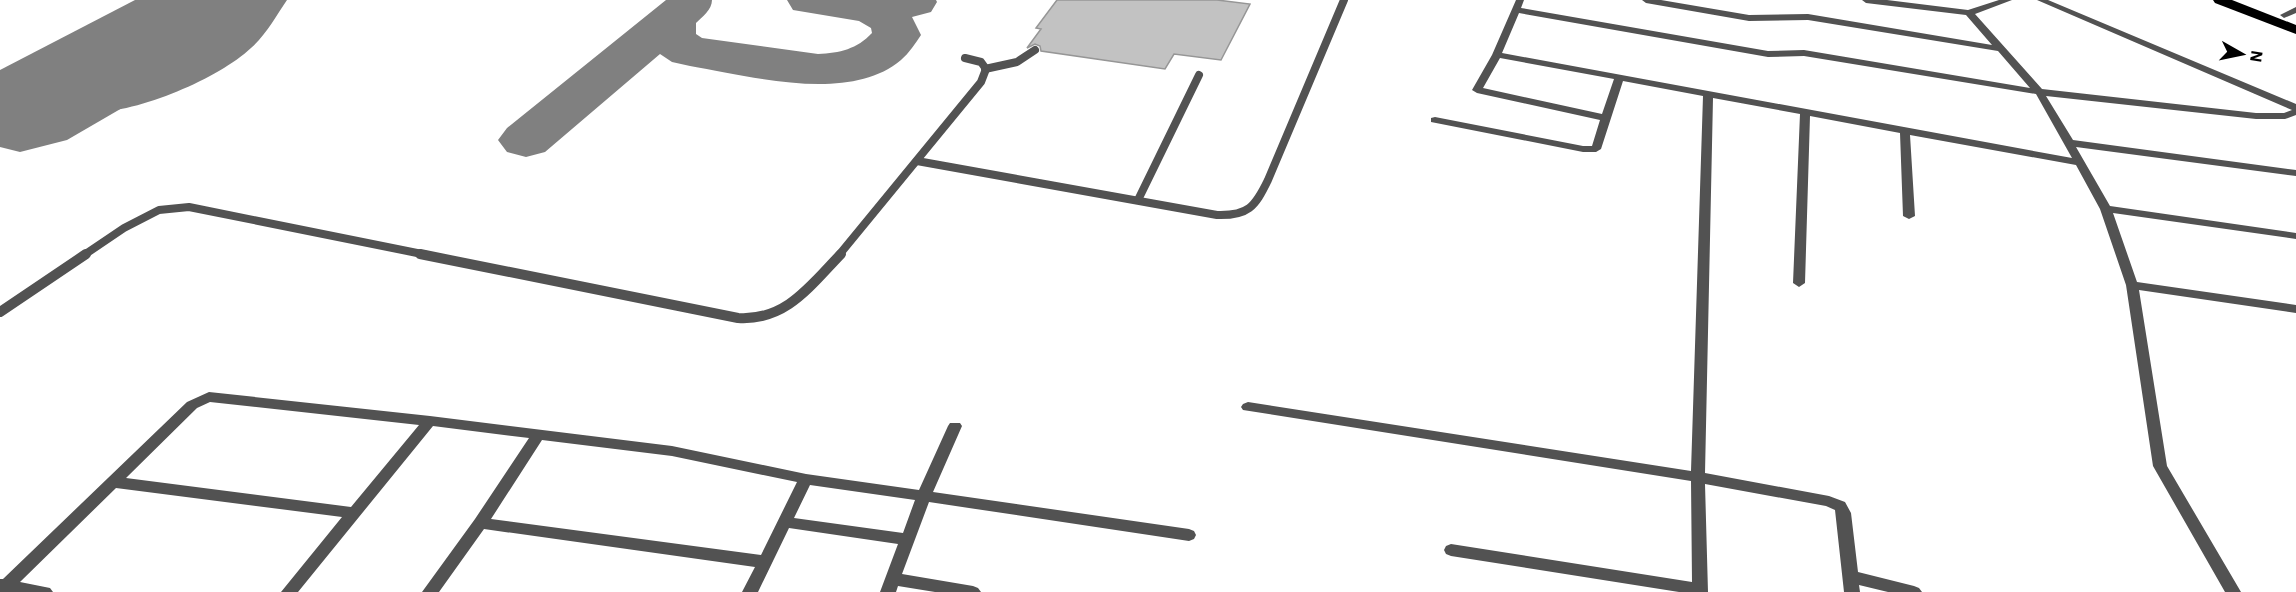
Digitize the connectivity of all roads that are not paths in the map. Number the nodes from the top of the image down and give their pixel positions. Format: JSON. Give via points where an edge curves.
{"nodes":[{"id":1,"x":1344,"y":0,"type":"edge"},
{"id":2,"x":1646,"y":0,"type":"edge"},
{"id":3,"x":1866,"y":0,"type":"edge"},
{"id":4,"x":2008,"y":0,"type":"edge"},
{"id":5,"x":2041,"y":0,"type":"edge"},
{"id":6,"x":2220,"y":0,"type":"edge"},
{"id":7,"x":2244,"y":0,"type":"edge"},
{"id":8,"x":1518,"y":5,"type":"edge"},
{"id":9,"x":1969,"y":13,"type":"junction"},
{"id":10,"x":2292,"y":15,"type":"edge"},
{"id":11,"x":2296,"y":30,"type":"edge"},
{"id":12,"x":2001,"y":49,"type":"junction"},
{"id":13,"x":1035,"y":50,"type":"dead end"},
{"id":14,"x":1497,"y":55,"type":"junction"},
{"id":15,"x":965,"y":58,"type":"dead end"},
{"id":16,"x":985,"y":69,"type":"junction"},
{"id":17,"x":1199,"y":75,"type":"dead end"},
{"id":18,"x":1619,"y":78,"type":"junction"},
{"id":19,"x":2038,"y":92,"type":"junction"},
{"id":20,"x":1708,"y":94,"type":"junction"},
{"id":21,"x":2296,"y":110,"type":"edge"},
{"id":22,"x":1805,"y":112,"type":"junction"},
{"id":23,"x":1606,"y":118,"type":"junction"},
{"id":24,"x":1435,"y":120,"type":"dead end"},
{"id":25,"x":1905,"y":130,"type":"junction"},
{"id":26,"x":2070,"y":144,"type":"junction"},
{"id":27,"x":916,"y":161,"type":"junction"},
{"id":28,"x":2080,"y":163,"type":"junction"},
{"id":29,"x":2296,"y":173,"type":"edge"},
{"id":30,"x":1138,"y":200,"type":"junction"},
{"id":31,"x":2106,"y":208,"type":"junction"},
{"id":32,"x":1909,"y":216,"type":"dead end"},
{"id":33,"x":2296,"y":236,"type":"edge"},
{"id":34,"x":1799,"y":283,"type":"dead end"},
{"id":35,"x":2132,"y":285,"type":"junction"},
{"id":36,"x":2296,"y":309,"type":"edge"},
{"id":37,"x":0,"y":312,"type":"edge"},
{"id":38,"x":1248,"y":407,"type":"dead end"},
{"id":39,"x":430,"y":421,"type":"junction"},
{"id":40,"x":955,"y":426,"type":"dead end"},
{"id":41,"x":539,"y":435,"type":"junction"},
{"id":42,"x":1698,"y":477,"type":"junction"},
{"id":43,"x":806,"y":479,"type":"junction"},
{"id":44,"x":113,"y":482,"type":"junction"},
{"id":45,"x":924,"y":496,"type":"junction"},
{"id":46,"x":352,"y":513,"type":"junction"},
{"id":47,"x":785,"y":522,"type":"junction"},
{"id":48,"x":480,"y":523,"type":"junction"},
{"id":49,"x":1189,"y":535,"type":"dead end"},
{"id":50,"x":908,"y":540,"type":"junction"},
{"id":51,"x":1451,"y":550,"type":"dead end"},
{"id":52,"x":765,"y":562,"type":"junction"},
{"id":53,"x":1851,"y":585,"type":"edge"},
{"id":54,"x":890,"y":586,"type":"edge"},
{"id":55,"x":2,"y":587,"type":"edge"},
{"id":56,"x":1700,"y":591,"type":"edge"},
{"id":57,"x":45,"y":592,"type":"edge"},
{"id":58,"x":289,"y":592,"type":"edge"},
{"id":59,"x":430,"y":592,"type":"edge"},
{"id":60,"x":750,"y":592,"type":"edge"},
{"id":61,"x":973,"y":592,"type":"edge"},
{"id":62,"x":1914,"y":592,"type":"edge"},
{"id":63,"x":2233,"y":592,"type":"edge"}],
"edges":[{"from":1,"to":30,"type":"lane","via":[[1268,180],[1258,202],[1248,212],[1217,215]]},
{"from":2,"to":12,"type":"street","via":[[1749,18],[1808,17]]},
{"from":3,"to":9,"type":"street"},
{"from":4,"to":9,"type":"street"},
{"from":5,"to":21,"type":"street"},
{"from":6,"to":11,"type":"highway"},
{"from":7,"to":10,"type":"highway"},
{"from":8,"to":14,"type":"street"},
{"from":8,"to":19,"type":"street","via":[[1768,54],[1812,54]]},
{"from":9,"to":12,"type":"street"},
{"from":12,"to":19,"type":"street"},
{"from":13,"to":16,"type":"lane","via":[[1017,62]]},
{"from":14,"to":18,"type":"street"},
{"from":14,"to":23,"type":"street","via":[[1477,90]]},
{"from":15,"to":16,"type":"lane","via":[[981,62]]},
{"from":16,"to":27,"type":"lane","via":[[981,82]]},
{"from":17,"to":30,"type":"lane"},
{"from":18,"to":20,"type":"street"},
{"from":18,"to":23,"type":"street"},
{"from":19,"to":21,"type":"street","via":[[2256,116],[2285,116]]},
{"from":19,"to":26,"type":"street"},
{"from":20,"to":22,"type":"street"},
{"from":20,"to":42,"type":"street"},
{"from":22,"to":25,"type":"street"},
{"from":22,"to":34,"type":"street"},
{"from":23,"to":24,"type":"street","via":[[1598,146],[1591,150]]},
{"from":25,"to":28,"type":"street"},
{"from":25,"to":32,"type":"street"},
{"from":26,"to":28,"type":"street"},
{"from":26,"to":29,"type":"street"},
{"from":27,"to":30,"type":"lane"},
{"from":27,"to":37,"type":"lane","via":[[844,250],[794,303],[755,319],[189,207],[159,210],[124,228]]},
{"from":28,"to":31,"type":"street"},
{"from":31,"to":33,"type":"street"},
{"from":31,"to":35,"type":"street"},
{"from":35,"to":36,"type":"street"},
{"from":35,"to":63,"type":"street","via":[[2160,466]]},
{"from":38,"to":42,"type":"street"},
{"from":39,"to":41,"type":"street"},
{"from":39,"to":44,"type":"street","via":[[209,397],[192,405]]},
{"from":39,"to":46,"type":"street"},
{"from":40,"to":45,"type":"street"},
{"from":41,"to":43,"type":"street","via":[[672,451]]},
{"from":41,"to":48,"type":"street"},
{"from":42,"to":53,"type":"street","via":[[1840,506]]},
{"from":42,"to":56,"type":"street"},
{"from":43,"to":45,"type":"street"},
{"from":43,"to":47,"type":"street"},
{"from":44,"to":46,"type":"street"},
{"from":44,"to":55,"type":"street"},
{"from":45,"to":49,"type":"street"},
{"from":45,"to":50,"type":"street"},
{"from":46,"to":58,"type":"street"},
{"from":47,"to":50,"type":"street"},
{"from":47,"to":52,"type":"street"},
{"from":48,"to":52,"type":"street"},
{"from":48,"to":59,"type":"street"},
{"from":50,"to":54,"type":"street"},
{"from":51,"to":56,"type":"street"},
{"from":52,"to":60,"type":"street"},
{"from":53,"to":62,"type":"street"},
{"from":54,"to":61,"type":"street"},
{"from":55,"to":57,"type":"street"}]}
